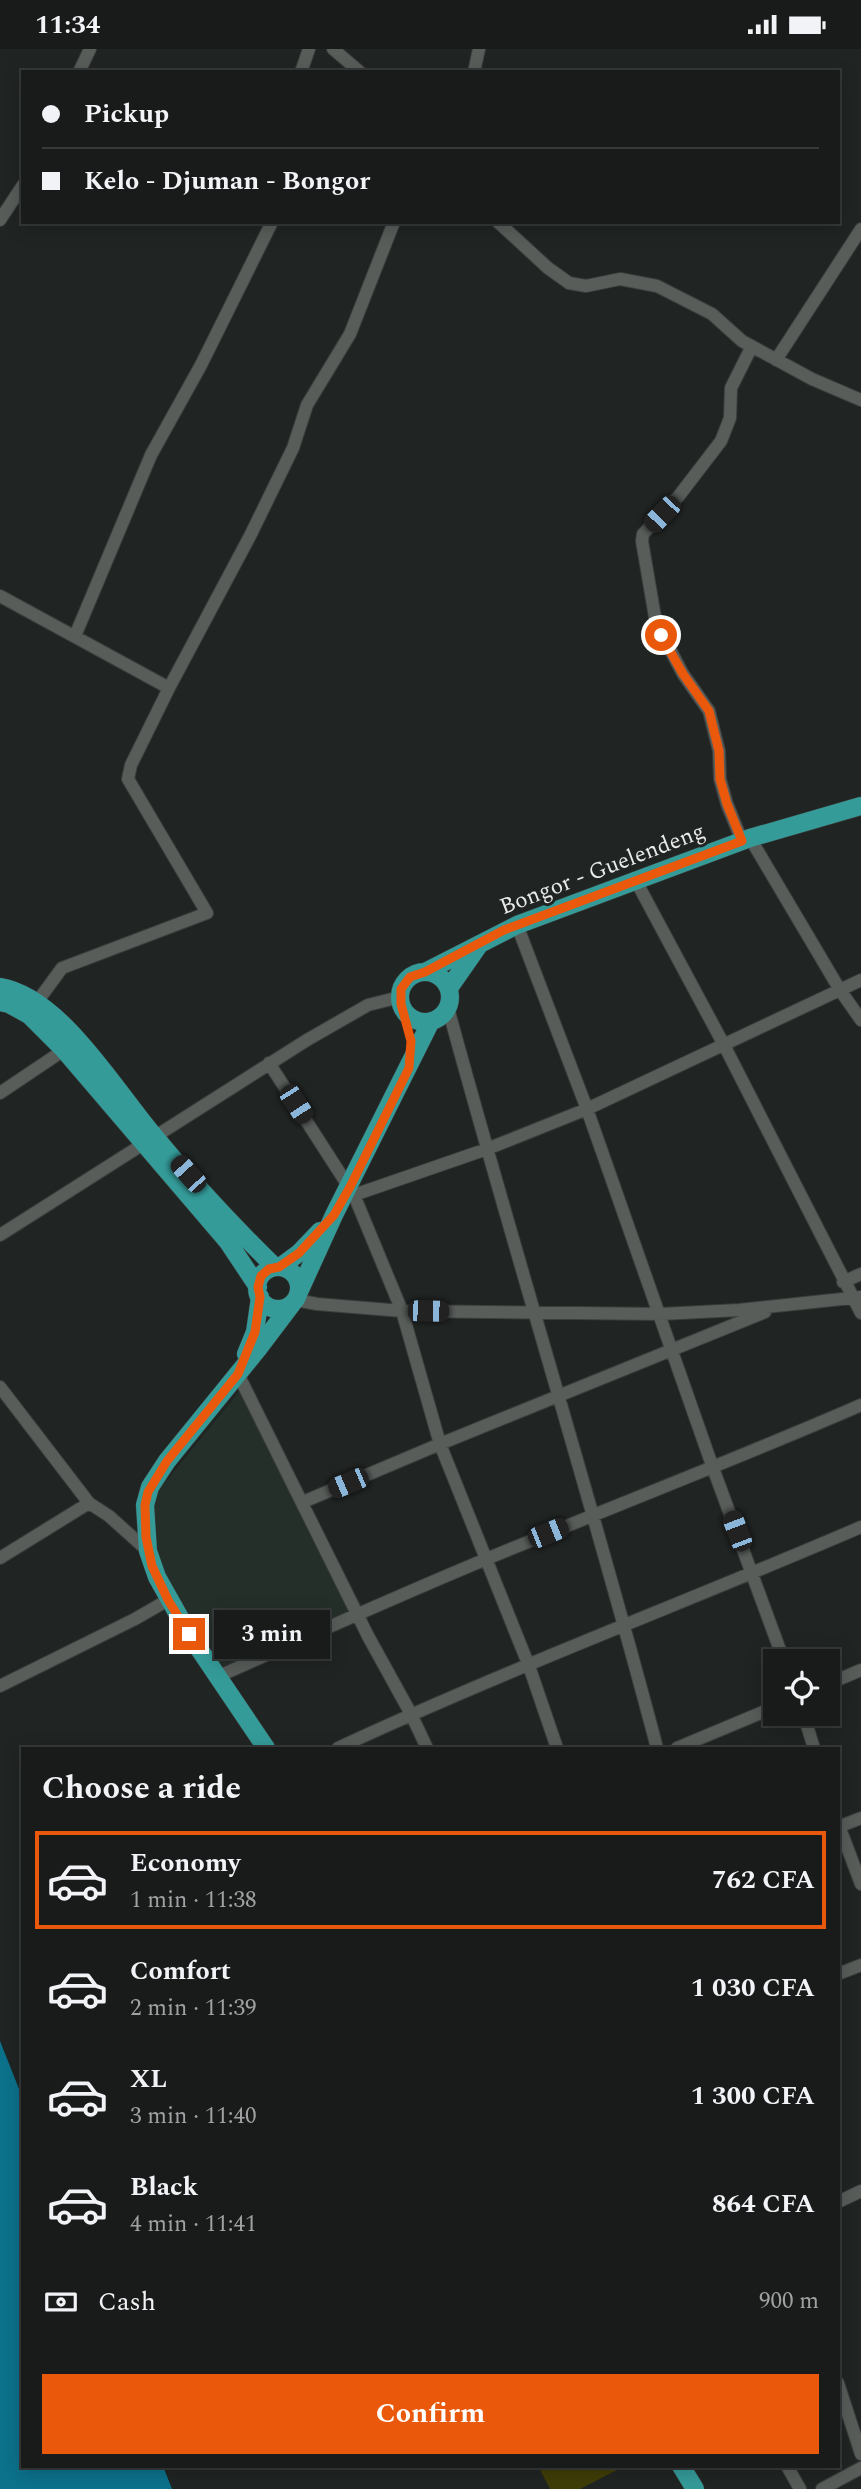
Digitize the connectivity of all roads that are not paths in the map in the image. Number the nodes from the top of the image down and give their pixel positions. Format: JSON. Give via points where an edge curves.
{"nodes":[{"id":1,"x":90,"y":49,"type":"edge"},
{"id":2,"x":309,"y":49,"type":"edge"},
{"id":3,"x":334,"y":49,"type":"edge"},
{"id":4,"x":479,"y":49,"type":"edge"},
{"id":5,"x":80,"y":70,"type":"edge"},
{"id":6,"x":301,"y":70,"type":"edge"},
{"id":7,"x":358,"y":70,"type":"edge"},
{"id":8,"x":474,"y":70,"type":"edge"},
{"id":9,"x":21,"y":188,"type":"edge"},
{"id":10,"x":0,"y":220,"type":"edge"},
{"id":11,"x":271,"y":224,"type":"edge"},
{"id":12,"x":393,"y":224,"type":"edge"},
{"id":13,"x":500,"y":224,"type":"edge"},
{"id":14,"x":861,"y":229,"type":"edge"},
{"id":15,"x":752,"y":346,"type":"junction"},
{"id":16,"x":776,"y":360,"type":"junction"},
{"id":17,"x":861,"y":400,"type":"edge"},
{"id":18,"x":0,"y":596,"type":"edge"},
{"id":19,"x":75,"y":636,"type":"junction"},
{"id":20,"x":169,"y":688,"type":"junction"},
{"id":21,"x":861,"y":806,"type":"edge"},
{"id":22,"x":746,"y":839,"type":"junction"},
{"id":23,"x":636,"y":881,"type":"junction"},
{"id":24,"x":517,"y":925,"type":"junction"},
{"id":25,"x":482,"y":941,"type":"junction"},
{"id":26,"x":425,"y":972,"type":"junction"},
{"id":27,"x":861,"y":980,"type":"edge"},
{"id":28,"x":0,"y":987,"type":"edge"},
{"id":29,"x":449,"y":988,"type":"junction"},
{"id":30,"x":840,"y":990,"type":"junction"},
{"id":31,"x":0,"y":1002,"type":"edge"},
{"id":32,"x":37,"y":1002,"type":"junction"},
{"id":33,"x":402,"y":1004,"type":"junction"},
{"id":34,"x":448,"y":1008,"type":"junction"},
{"id":35,"x":861,"y":1020,"type":"edge"},
{"id":36,"x":431,"y":1021,"type":"junction"},
{"id":37,"x":724,"y":1045,"type":"junction"},
{"id":38,"x":64,"y":1050,"type":"junction"},
{"id":39,"x":269,"y":1063,"type":"junction"},
{"id":40,"x":409,"y":1068,"type":"junction"},
{"id":41,"x":0,"y":1093,"type":"edge"},
{"id":42,"x":587,"y":1109,"type":"junction"},
{"id":43,"x":149,"y":1141,"type":"junction"},
{"id":44,"x":486,"y":1149,"type":"junction"},
{"id":45,"x":352,"y":1191,"type":"junction"},
{"id":46,"x":334,"y":1215,"type":"junction"},
{"id":47,"x":0,"y":1235,"type":"edge"},
{"id":48,"x":277,"y":1267,"type":"junction"},
{"id":49,"x":861,"y":1274,"type":"edge"},
{"id":50,"x":843,"y":1282,"type":"junction"},
{"id":51,"x":259,"y":1292,"type":"junction"},
{"id":52,"x":857,"y":1297,"type":"edge"},
{"id":53,"x":296,"y":1298,"type":"junction"},
{"id":54,"x":783,"y":1305,"type":"junction"},
{"id":55,"x":401,"y":1311,"type":"junction"},
{"id":56,"x":533,"y":1313,"type":"junction"},
{"id":57,"x":861,"y":1313,"type":"edge"},
{"id":58,"x":661,"y":1314,"type":"junction"},
{"id":59,"x":672,"y":1350,"type":"junction"},
{"id":60,"x":238,"y":1374,"type":"junction"},
{"id":61,"x":0,"y":1387,"type":"edge"},
{"id":62,"x":558,"y":1396,"type":"junction"},
{"id":63,"x":861,"y":1405,"type":"edge"},
{"id":64,"x":440,"y":1444,"type":"junction"},
{"id":65,"x":713,"y":1468,"type":"junction"},
{"id":66,"x":303,"y":1502,"type":"junction"},
{"id":67,"x":89,"y":1503,"type":"junction"},
{"id":68,"x":595,"y":1515,"type":"junction"},
{"id":69,"x":861,"y":1527,"type":"edge"},
{"id":70,"x":148,"y":1551,"type":"junction"},
{"id":71,"x":0,"y":1558,"type":"edge"},
{"id":72,"x":487,"y":1559,"type":"junction"},
{"id":73,"x":753,"y":1573,"type":"junction"},
{"id":74,"x":168,"y":1600,"type":"junction"},
{"id":75,"x":357,"y":1614,"type":"junction"},
{"id":76,"x":625,"y":1626,"type":"junction"},
{"id":77,"x":781,"y":1649,"type":"edge"},
{"id":78,"x":529,"y":1666,"type":"junction"},
{"id":79,"x":861,"y":1670,"type":"edge"},
{"id":80,"x":217,"y":1677,"type":"junction"},
{"id":81,"x":840,"y":1679,"type":"edge"},
{"id":82,"x":0,"y":1686,"type":"edge"},
{"id":83,"x":763,"y":1712,"type":"edge"},
{"id":84,"x":411,"y":1714,"type":"junction"},
{"id":85,"x":807,"y":1726,"type":"edge"},
{"id":86,"x":265,"y":1747,"type":"edge"},
{"id":87,"x":340,"y":1747,"type":"edge"},
{"id":88,"x":427,"y":1747,"type":"edge"},
{"id":89,"x":557,"y":1747,"type":"edge"},
{"id":90,"x":657,"y":1747,"type":"edge"},
{"id":91,"x":679,"y":1747,"type":"edge"},
{"id":92,"x":814,"y":1747,"type":"edge"},
{"id":93,"x":861,"y":1818,"type":"edge"},
{"id":94,"x":840,"y":1826,"type":"edge"},
{"id":95,"x":840,"y":1829,"type":"edge"},
{"id":96,"x":861,"y":1884,"type":"edge"},
{"id":97,"x":861,"y":1965,"type":"edge"},
{"id":98,"x":840,"y":1973,"type":"edge"},
{"id":99,"x":861,"y":2191,"type":"edge"},
{"id":100,"x":840,"y":2201,"type":"edge"},
{"id":101,"x":840,"y":2389,"type":"edge"},
{"id":102,"x":861,"y":2454,"type":"edge"},
{"id":103,"x":682,"y":2468,"type":"edge"},
{"id":104,"x":788,"y":2468,"type":"edge"},
{"id":105,"x":861,"y":2468,"type":"edge"},
{"id":106,"x":695,"y":2489,"type":"edge"},
{"id":107,"x":800,"y":2489,"type":"edge"},
{"id":108,"x":822,"y":2489,"type":"edge"}],
"edges":[{"from":1,"to":5,"type":"street"},
{"from":2,"to":6,"type":"street"},
{"from":3,"to":7,"type":"street"},
{"from":4,"to":8,"type":"street"},
{"from":9,"to":10,"type":"street"},
{"from":11,"to":19,"type":"street","via":[[151,455]]},
{"from":12,"to":20,"type":"street","via":[[350,334],[307,405],[293,448]]},
{"from":13,"to":15,"type":"street","via":[[569,283],[586,286],[620,279],[657,286],[712,314],[734,337]]},
{"from":14,"to":16,"type":"street"},
{"from":15,"to":16,"type":"street"},
{"from":15,"to":22,"type":"street","via":[[731,388],[730,418],[721,441],[643,534],[642,541],[656,623],[709,711],[727,804]]},
{"from":16,"to":17,"type":"street"},
{"from":18,"to":19,"type":"street"},
{"from":19,"to":20,"type":"street"},
{"from":20,"to":32,"type":"street","via":[[128,779],[207,913],[62,968]]},
{"from":21,"to":22,"type":"highway","name":"Bongor - Guelendeng"},
{"from":22,"to":23,"type":"highway","name":"Bongor - Guelendeng"},
{"from":22,"to":30,"type":"street"},
{"from":23,"to":24,"type":"highway","name":"Bongor - Guelendeng"},
{"from":23,"to":37,"type":"street"},
{"from":24,"to":25,"type":"highway","name":"Bongor - Guelendeng"},
{"from":24,"to":42,"type":"street"},
{"from":25,"to":26,"type":"highway","name":"Bongor - Guelendeng"},
{"from":25,"to":29,"type":"highway"},
{"from":26,"to":29,"type":"highway","via":[[440,976]]},
{"from":26,"to":33,"type":"highway","via":[[405,982]]},
{"from":27,"to":30,"type":"street"},
{"from":28,"to":32,"type":"highway"},
{"from":29,"to":34,"type":"highway"},
{"from":30,"to":35,"type":"street"},
{"from":30,"to":37,"type":"street"},
{"from":31,"to":38,"type":"highway","via":[[29,1015]]},
{"from":32,"to":43,"type":"highway","via":[[77,1040]]},
{"from":33,"to":36,"type":"highway","via":[[416,1020]]},
{"from":33,"to":39,"type":"street","via":[[384,999],[368,1005]]},
{"from":33,"to":40,"type":"highway","via":[[411,1041]]},
{"from":34,"to":36,"type":"highway"},
{"from":34,"to":44,"type":"street"},
{"from":36,"to":40,"type":"highway"},
{"from":37,"to":42,"type":"street"},
{"from":37,"to":50,"type":"street"},
{"from":38,"to":41,"type":"street"},
{"from":38,"to":43,"type":"highway"},
{"from":39,"to":43,"type":"street"},
{"from":39,"to":45,"type":"street"},
{"from":40,"to":45,"type":"highway"},
{"from":42,"to":44,"type":"street"},
{"from":42,"to":58,"type":"street"},
{"from":43,"to":47,"type":"street"},
{"from":43,"to":48,"type":"highway"},
{"from":43,"to":51,"type":"highway","via":[[228,1242]]},
{"from":44,"to":45,"type":"street"},
{"from":44,"to":56,"type":"street"},
{"from":45,"to":46,"type":"highway"},
{"from":45,"to":55,"type":"street"},
{"from":46,"to":48,"type":"highway","via":[[299,1253]]},
{"from":46,"to":53,"type":"highway"},
{"from":48,"to":51,"type":"highway","via":[[265,1272]]},
{"from":48,"to":53,"type":"highway","via":[[295,1275]]},
{"from":49,"to":50,"type":"street"},
{"from":50,"to":52,"type":"street"},
{"from":51,"to":53,"type":"highway","via":[[272,1308],[282,1308]]},
{"from":51,"to":60,"type":"highway","via":[[255,1332]]},
{"from":52,"to":54,"type":"street"},
{"from":52,"to":57,"type":"street"},
{"from":53,"to":55,"type":"street"},
{"from":53,"to":60,"type":"highway"},
{"from":54,"to":58,"type":"street"},
{"from":54,"to":59,"type":"street"},
{"from":55,"to":56,"type":"street"},
{"from":55,"to":64,"type":"street"},
{"from":56,"to":58,"type":"street"},
{"from":56,"to":62,"type":"street"},
{"from":58,"to":59,"type":"street"},
{"from":59,"to":62,"type":"street"},
{"from":59,"to":65,"type":"street"},
{"from":60,"to":66,"type":"street"},
{"from":60,"to":70,"type":"highway","via":[[150,1487],[145,1505]]},
{"from":61,"to":67,"type":"street"},
{"from":62,"to":64,"type":"street"},
{"from":62,"to":68,"type":"street"},
{"from":63,"to":65,"type":"street"},
{"from":64,"to":66,"type":"street"},
{"from":64,"to":72,"type":"street"},
{"from":65,"to":68,"type":"street"},
{"from":65,"to":73,"type":"street"},
{"from":66,"to":75,"type":"street"},
{"from":67,"to":70,"type":"street"},
{"from":67,"to":71,"type":"street"},
{"from":68,"to":72,"type":"street"},
{"from":68,"to":76,"type":"street"},
{"from":69,"to":73,"type":"street"},
{"from":70,"to":74,"type":"highway"},
{"from":72,"to":75,"type":"street"},
{"from":72,"to":78,"type":"street"},
{"from":73,"to":76,"type":"street"},
{"from":73,"to":77,"type":"street"},
{"from":74,"to":80,"type":"highway"},
{"from":74,"to":82,"type":"street"},
{"from":75,"to":80,"type":"street"},
{"from":75,"to":84,"type":"street"},
{"from":76,"to":78,"type":"street"},
{"from":76,"to":90,"type":"street"},
{"from":78,"to":84,"type":"street"},
{"from":78,"to":89,"type":"street"},
{"from":79,"to":81,"type":"street"},
{"from":80,"to":86,"type":"highway"},
{"from":83,"to":91,"type":"street"},
{"from":84,"to":87,"type":"street"},
{"from":84,"to":88,"type":"street"},
{"from":85,"to":92,"type":"street"},
{"from":93,"to":94,"type":"street"},
{"from":95,"to":96,"type":"street"},
{"from":97,"to":98,"type":"street"},
{"from":99,"to":100,"type":"street"},
{"from":101,"to":102,"type":"street"},
{"from":103,"to":106,"type":"highway"},
{"from":104,"to":107,"type":"street"},
{"from":105,"to":108,"type":"street"}]}
